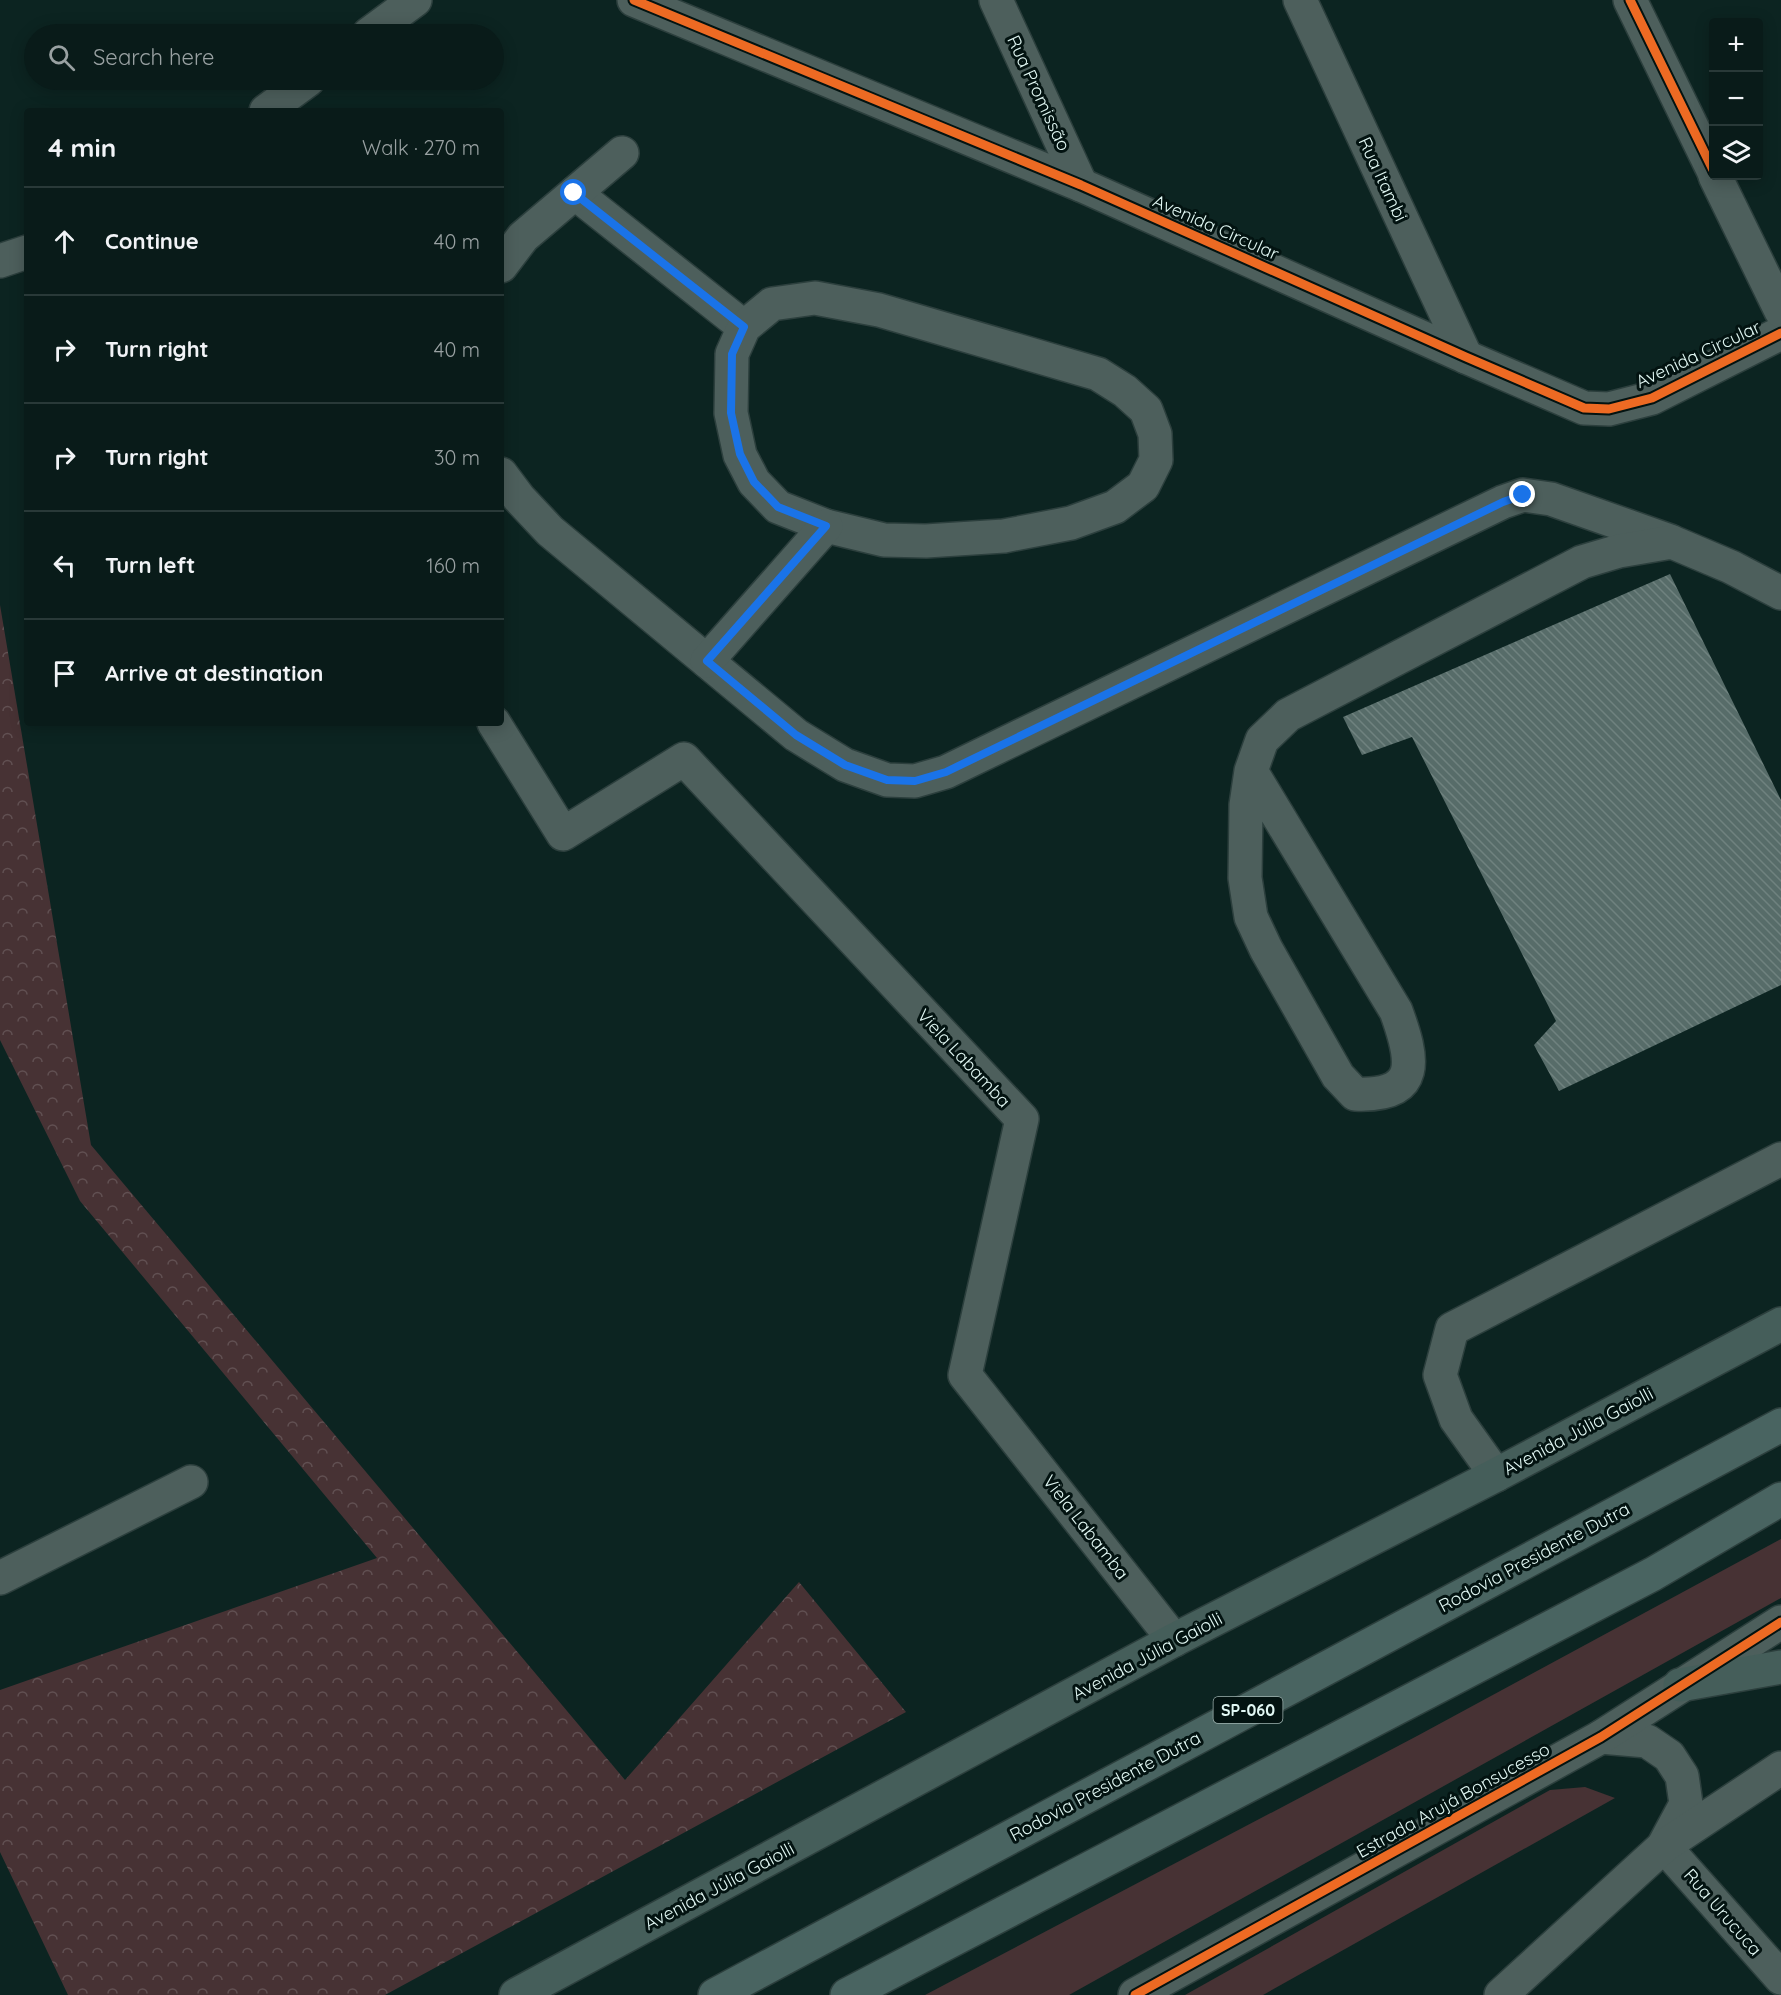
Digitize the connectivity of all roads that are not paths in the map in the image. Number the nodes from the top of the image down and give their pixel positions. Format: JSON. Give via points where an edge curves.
{"nodes":[{"id":1,"x":415,"y":0,"type":"edge"},
{"id":2,"x":634,"y":0,"type":"edge"},
{"id":3,"x":996,"y":0,"type":"edge"},
{"id":4,"x":1300,"y":0,"type":"edge"},
{"id":5,"x":1630,"y":0,"type":"edge"},
{"id":6,"x":666,"y":7,"type":"edge"},
{"id":7,"x":383,"y":24,"type":"edge"},
{"id":8,"x":294,"y":90,"type":"edge"},
{"id":9,"x":270,"y":108,"type":"edge"},
{"id":10,"x":622,"y":153,"type":"dead end"},
{"id":11,"x":1709,"y":164,"type":"edge"},
{"id":12,"x":1717,"y":180,"type":"edge"},
{"id":13,"x":1082,"y":185,"type":"junction"},
{"id":14,"x":574,"y":193,"type":"junction"},
{"id":15,"x":24,"y":253,"type":"edge"},
{"id":16,"x":0,"y":261,"type":"edge"},
{"id":17,"x":504,"y":262,"type":"edge"},
{"id":18,"x":1781,"y":311,"type":"edge"},
{"id":19,"x":744,"y":327,"type":"junction"},
{"id":20,"x":1781,"y":333,"type":"edge"},
{"id":21,"x":1466,"y":357,"type":"junction"},
{"id":22,"x":504,"y":478,"type":"edge"},
{"id":23,"x":826,"y":526,"type":"junction"},
{"id":24,"x":1672,"y":542,"type":"junction"},
{"id":25,"x":1781,"y":593,"type":"edge"},
{"id":26,"x":707,"y":661,"type":"junction"},
{"id":27,"x":496,"y":726,"type":"edge"},
{"id":28,"x":1251,"y":771,"type":"junction"},
{"id":29,"x":1781,"y":1160,"type":"edge"},
{"id":30,"x":1781,"y":1324,"type":"edge"},
{"id":31,"x":1781,"y":1425,"type":"edge"},
{"id":32,"x":1496,"y":1475,"type":"junction"},
{"id":33,"x":191,"y":1482,"type":"dead end"},
{"id":34,"x":1781,"y":1499,"type":"edge"},
{"id":35,"x":0,"y":1578,"type":"edge"},
{"id":36,"x":1781,"y":1622,"type":"edge"},
{"id":37,"x":1174,"y":1640,"type":"junction"},
{"id":38,"x":1781,"y":1667,"type":"edge"},
{"id":39,"x":1680,"y":1685,"type":"junction"},
{"id":40,"x":1601,"y":1737,"type":"junction"},
{"id":41,"x":1781,"y":1768,"type":"edge"},
{"id":42,"x":1664,"y":1846,"type":"junction"},
{"id":43,"x":1781,"y":1978,"type":"edge"},
{"id":44,"x":516,"y":1995,"type":"edge"},
{"id":45,"x":715,"y":1995,"type":"edge"},
{"id":46,"x":847,"y":1995,"type":"edge"},
{"id":47,"x":1135,"y":1995,"type":"edge"},
{"id":48,"x":1501,"y":1995,"type":"edge"}],
"edges":[{"from":1,"to":7,"type":"street"},
{"from":2,"to":6,"type":"street","name":"Avenida Circular"},
{"from":3,"to":13,"type":"street","name":"Rua Promissão"},
{"from":4,"to":21,"type":"street","name":"Rua Itambi"},
{"from":5,"to":11,"type":"street"},
{"from":6,"to":13,"type":"street","name":"Avenida Circular"},
{"from":8,"to":9,"type":"street"},
{"from":10,"to":14,"type":"street"},
{"from":12,"to":18,"type":"street"},
{"from":13,"to":21,"type":"street","name":"Avenida Circular"},
{"from":14,"to":17,"type":"street","via":[[522,237]]},
{"from":14,"to":19,"type":"street"},
{"from":15,"to":16,"type":"street"},
{"from":19,"to":23,"type":"street","via":[[732,354],[731,413],[740,454],[754,482],[778,507]]},
{"from":19,"to":23,"type":"street","via":[[772,304],[815,298],[879,310],[1098,374],[1146,410],[1155,434],[1156,460],[1143,486],[1115,507],[1071,523],[1004,536],[926,541],[884,540]]},
{"from":20,"to":21,"type":"street","name":"Avenida Circular","via":[[1652,398],[1609,410],[1584,408]]},
{"from":22,"to":26,"type":"street","via":[[550,531]]},
{"from":23,"to":26,"type":"street"},
{"from":24,"to":25,"type":"street"},
{"from":24,"to":26,"type":"street","via":[[1551,499],[1523,495],[957,767],[915,781],[887,780],[845,765],[796,735]]},
{"from":24,"to":28,"type":"street","via":[[1582,562],[1288,715],[1262,740]]},
{"from":27,"to":37,"type":"street","name":"Viela Labamba","via":[[563,834],[684,759],[1022,1119],[965,1375]]},
{"from":28,"to":28,"type":"street","via":[[1246,805],[1245,878],[1251,917],[1338,1076],[1355,1094],[1378,1095],[1400,1084],[1409,1071],[1408,1044],[1396,1011]]},
{"from":29,"to":32,"type":"street","via":[[1452,1329],[1440,1375],[1456,1419]]},
{"from":30,"to":32,"type":"main road","name":"Avenida Júlia Gaiolli"},
{"from":31,"to":45,"type":"highway","name":"Rodovia Presidente Dutra","number":"SP-060"},
{"from":32,"to":37,"type":"main road","name":"Avenida Júlia Gaiolli"},
{"from":33,"to":35,"type":"street"},
{"from":34,"to":46,"type":"highway","via":[[1653,1574]]},
{"from":36,"to":39,"type":"street","name":"Estrada Arujá Bonsucesso"},
{"from":37,"to":44,"type":"main road","name":"Avenida Júlia Gaiolli"},
{"from":38,"to":39,"type":"main road"},
{"from":39,"to":40,"type":"street","name":"Estrada Arujá Bonsucesso"},
{"from":40,"to":42,"type":"street","via":[[1647,1741],[1669,1756],[1682,1776],[1686,1804]]},
{"from":40,"to":47,"type":"street","name":"Estrada Arujá Bonsucesso"},
{"from":41,"to":42,"type":"street"},
{"from":42,"to":43,"type":"street","name":"Rua Urucuca"},
{"from":42,"to":48,"type":"street"}]}
